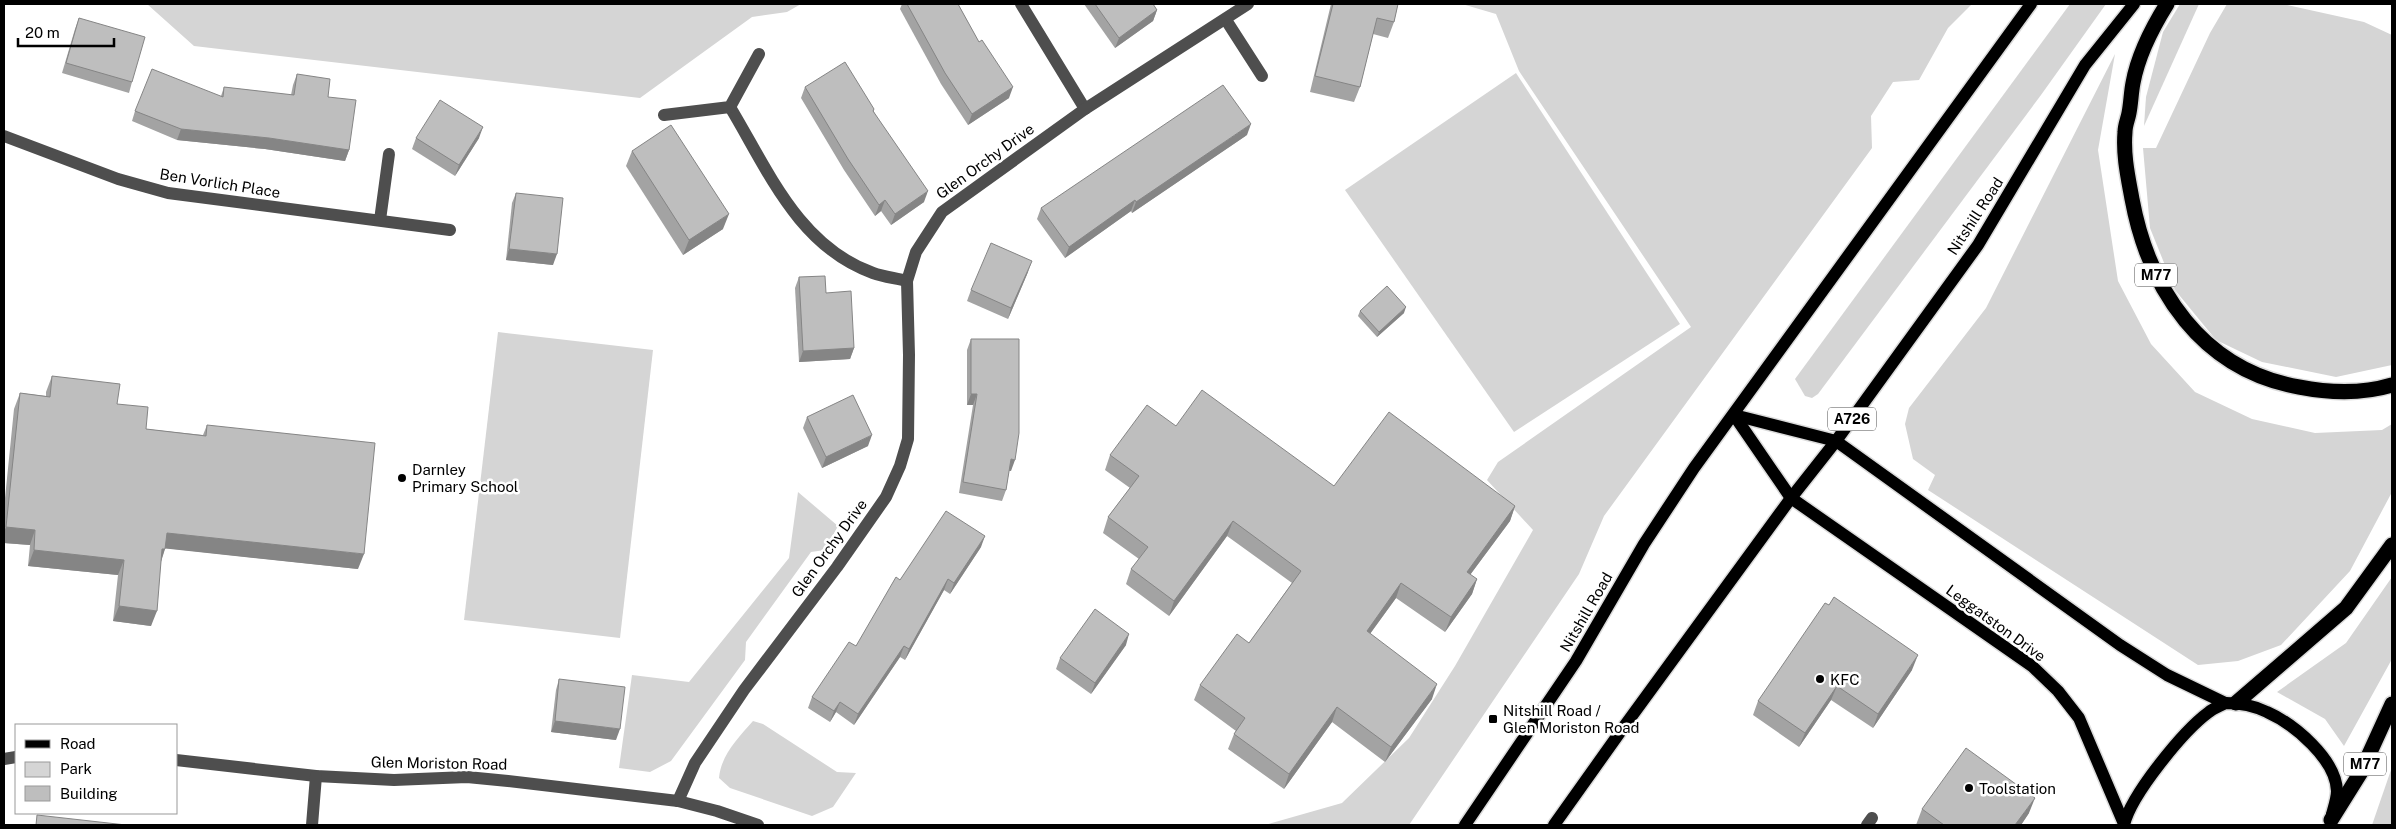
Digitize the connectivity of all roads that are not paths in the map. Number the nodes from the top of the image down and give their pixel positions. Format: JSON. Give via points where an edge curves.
{"nodes":[{"id":1,"x":1020,"y":4,"type":"edge"},
{"id":2,"x":1248,"y":4,"type":"edge"},
{"id":3,"x":2031,"y":4,"type":"edge"},
{"id":4,"x":2134,"y":4,"type":"edge"},
{"id":5,"x":2167,"y":4,"type":"edge"},
{"id":6,"x":1226,"y":20,"type":"junction"},
{"id":7,"x":759,"y":54,"type":"dead end"},
{"id":8,"x":1262,"y":76,"type":"dead end"},
{"id":9,"x":730,"y":106,"type":"junction"},
{"id":10,"x":1085,"y":109,"type":"junction"},
{"id":11,"x":664,"y":115,"type":"dead end"},
{"id":12,"x":4,"y":136,"type":"edge"},
{"id":13,"x":389,"y":154,"type":"dead end"},
{"id":14,"x":380,"y":220,"type":"junction"},
{"id":15,"x":450,"y":230,"type":"dead end"},
{"id":16,"x":907,"y":281,"type":"junction"},
{"id":17,"x":2392,"y":385,"type":"edge"},
{"id":18,"x":1734,"y":415,"type":"junction"},
{"id":19,"x":1836,"y":441,"type":"junction"},
{"id":20,"x":1791,"y":498,"type":"junction"},
{"id":21,"x":2392,"y":545,"type":"edge"},
{"id":22,"x":2231,"y":703,"type":"junction"},
{"id":23,"x":2392,"y":704,"type":"edge"},
{"id":24,"x":178,"y":760,"type":"edge"},
{"id":25,"x":316,"y":776,"type":"junction"},
{"id":26,"x":678,"y":801,"type":"junction"},
{"id":27,"x":2329,"y":823,"type":"edge"},
{"id":28,"x":2124,"y":824,"type":"edge"},
{"id":29,"x":312,"y":825,"type":"edge"},
{"id":30,"x":758,"y":825,"type":"edge"},
{"id":31,"x":1465,"y":825,"type":"edge"},
{"id":32,"x":1554,"y":825,"type":"edge"}],
"edges":[{"from":1,"to":10,"type":"street"},
{"from":2,"to":6,"type":"street","name":"Glen Orchy Drive"},
{"from":3,"to":18,"type":"main road","name":"Nitshill Road"},
{"from":4,"to":19,"type":"main road","name":"Nitshill Road","number":"A726","via":[[2085,65],[1978,245]]},
{"from":5,"to":17,"type":"highway","number":"M77","via":[[2144,47],[2133,82],[2125,131],[2125,165],[2138,232],[2149,263],[2166,294],[2180,315],[2218,353],[2260,376],[2284,385],[2332,392],[2358,392]]},
{"from":6,"to":8,"type":"street"},
{"from":6,"to":10,"type":"street","name":"Glen Orchy Drive"},
{"from":7,"to":9,"type":"street"},
{"from":9,"to":11,"type":"street"},
{"from":9,"to":16,"type":"street","via":[[808,232],[826,247],[873,273]]},
{"from":10,"to":16,"type":"street","name":"Glen Orchy Drive","via":[[942,212],[916,252]]},
{"from":12,"to":14,"type":"street","name":"Ben Vorlich Place","via":[[118,179],[168,193]]},
{"from":13,"to":14,"type":"street"},
{"from":14,"to":15,"type":"street","name":"Ben Vorlich Place"},
{"from":16,"to":26,"type":"street","name":"Glen Orchy Drive","via":[[908,439],[900,466],[875,513],[727,714],[695,763]]},
{"from":18,"to":19,"type":"main road"},
{"from":18,"to":20,"type":"main road"},
{"from":18,"to":31,"type":"main road","name":"Nitshill Road","via":[[1644,544],[1576,661]]},
{"from":19,"to":20,"type":"main road","name":"Nitshill Road","number":"A726"},
{"from":19,"to":22,"type":"main road","via":[[2120,645],[2167,675]]},
{"from":20,"to":28,"type":"main road","name":"Leggatston Drive","via":[[2032,666],[2052,685],[2079,718]]},
{"from":20,"to":32,"type":"main road","name":"Nitshill Road","number":"A726"},
{"from":21,"to":22,"type":"highway","via":[[2346,608]]},
{"from":22,"to":27,"type":"main road","via":[[2266,711],[2308,739],[2332,773],[2337,791]]},
{"from":22,"to":28,"type":"main road","name":"Leggatston Drive","via":[[2208,712],[2178,743],[2141,792]]},
{"from":23,"to":27,"type":"highway","number":"M77","via":[[2361,772]]},
{"from":24,"to":25,"type":"street","name":"Glen Moriston Road"},
{"from":25,"to":26,"type":"street","name":"Glen Moriston Road","via":[[394,780],[467,777]]},
{"from":25,"to":29,"type":"street"},
{"from":26,"to":30,"type":"street","name":"Glen Moriston Road"}]}
